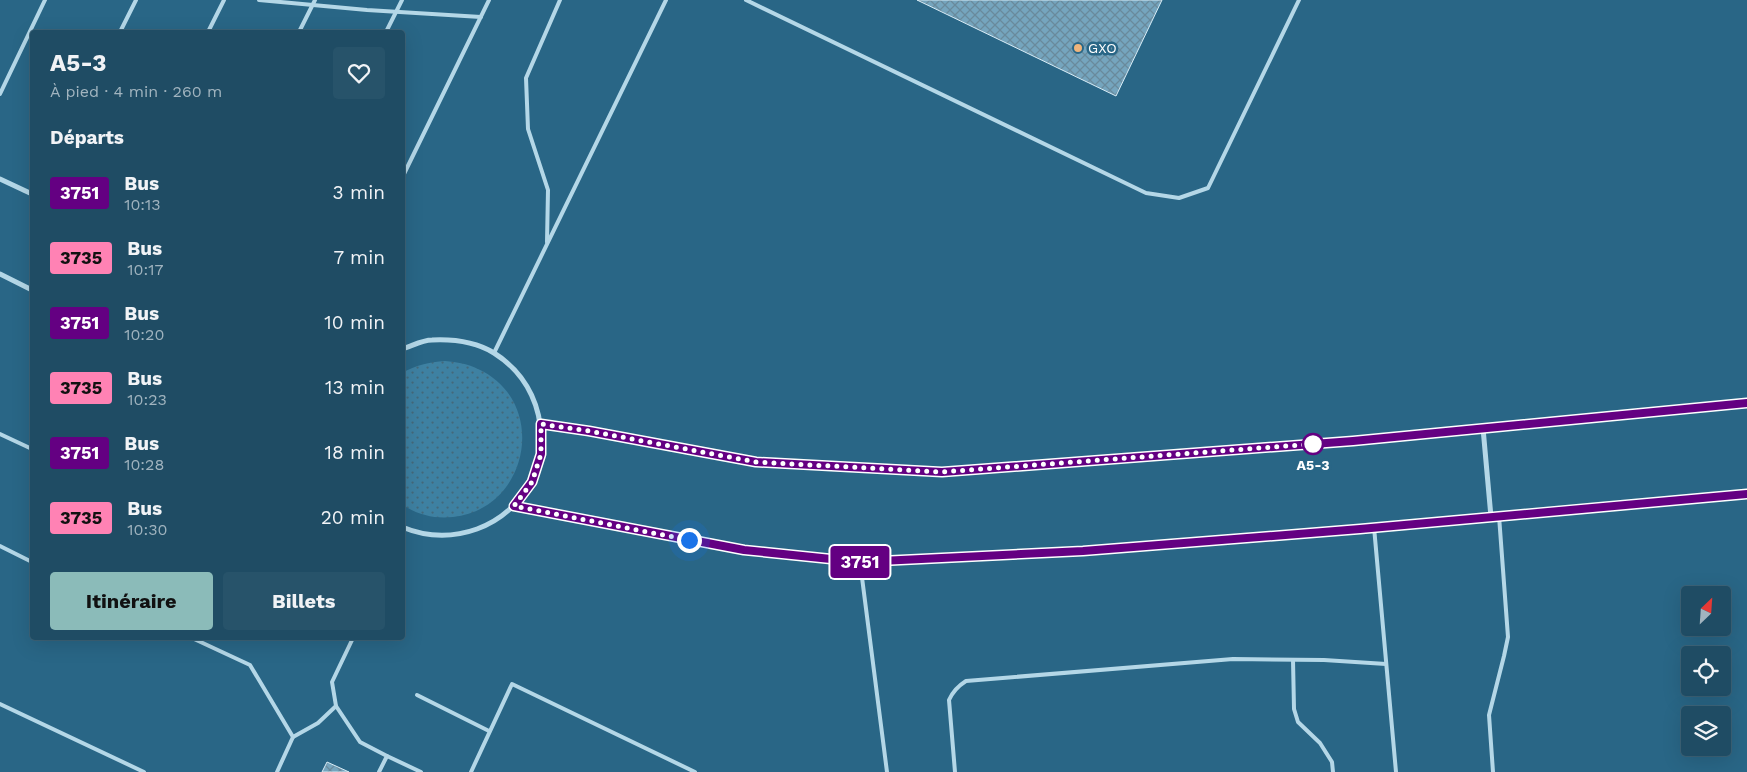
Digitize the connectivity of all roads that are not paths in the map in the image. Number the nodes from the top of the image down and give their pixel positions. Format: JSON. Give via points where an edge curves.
{"nodes":[{"id":1,"x":45,"y":0,"type":"edge"},
{"id":2,"x":136,"y":0,"type":"edge"},
{"id":3,"x":224,"y":0,"type":"edge"},
{"id":4,"x":259,"y":0,"type":"edge"},
{"id":5,"x":315,"y":0,"type":"edge"},
{"id":6,"x":402,"y":0,"type":"edge"},
{"id":7,"x":489,"y":0,"type":"edge"},
{"id":8,"x":560,"y":0,"type":"edge"},
{"id":9,"x":666,"y":0,"type":"edge"},
{"id":10,"x":746,"y":0,"type":"edge"},
{"id":11,"x":1299,"y":0,"type":"edge"},
{"id":12,"x":312,"y":5,"type":"junction"},
{"id":13,"x":396,"y":12,"type":"junction"},
{"id":14,"x":481,"y":17,"type":"junction"},
{"id":15,"x":31,"y":30,"type":"edge"},
{"id":16,"x":121,"y":30,"type":"edge"},
{"id":17,"x":209,"y":30,"type":"edge"},
{"id":18,"x":300,"y":30,"type":"edge"},
{"id":19,"x":387,"y":30,"type":"edge"},
{"id":20,"x":30,"y":31,"type":"edge"},
{"id":21,"x":0,"y":94,"type":"edge"},
{"id":22,"x":405,"y":172,"type":"edge"},
{"id":23,"x":0,"y":179,"type":"edge"},
{"id":24,"x":30,"y":193,"type":"edge"},
{"id":25,"x":547,"y":244,"type":"junction"},
{"id":26,"x":0,"y":274,"type":"edge"},
{"id":27,"x":30,"y":289,"type":"edge"},
{"id":28,"x":405,"y":348,"type":"edge"},
{"id":29,"x":494,"y":353,"type":"junction"},
{"id":30,"x":1747,"y":403,"type":"edge"},
{"id":31,"x":541,"y":424,"type":"junction"},
{"id":32,"x":1483,"y":428,"type":"junction"},
{"id":33,"x":0,"y":434,"type":"edge"},
{"id":34,"x":30,"y":449,"type":"edge"},
{"id":35,"x":1747,"y":494,"type":"edge"},
{"id":36,"x":514,"y":506,"type":"junction"},
{"id":37,"x":1498,"y":516,"type":"junction"},
{"id":38,"x":1491,"y":517,"type":"junction"},
{"id":39,"x":1374,"y":527,"type":"junction"},
{"id":40,"x":405,"y":529,"type":"edge"},
{"id":41,"x":0,"y":546,"type":"edge"},
{"id":42,"x":30,"y":561,"type":"edge"},
{"id":43,"x":860,"y":562,"type":"junction"},
{"id":44,"x":196,"y":640,"type":"edge"},
{"id":45,"x":352,"y":640,"type":"edge"},
{"id":46,"x":1294,"y":660,"type":"junction"},
{"id":47,"x":1386,"y":664,"type":"junction"},
{"id":48,"x":417,"y":695,"type":"dead end"},
{"id":49,"x":0,"y":704,"type":"edge"},
{"id":50,"x":336,"y":706,"type":"junction"},
{"id":51,"x":490,"y":731,"type":"junction"},
{"id":52,"x":294,"y":737,"type":"junction"},
{"id":53,"x":387,"y":756,"type":"junction"},
{"id":54,"x":144,"y":772,"type":"edge"},
{"id":55,"x":277,"y":772,"type":"edge"},
{"id":56,"x":379,"y":772,"type":"edge"},
{"id":57,"x":421,"y":772,"type":"edge"},
{"id":58,"x":470,"y":772,"type":"edge"},
{"id":59,"x":695,"y":772,"type":"edge"},
{"id":60,"x":886,"y":772,"type":"edge"},
{"id":61,"x":955,"y":772,"type":"edge"},
{"id":62,"x":1333,"y":772,"type":"edge"},
{"id":63,"x":1396,"y":772,"type":"edge"},
{"id":64,"x":1493,"y":772,"type":"edge"}],
"edges":[{"from":1,"to":15,"type":"lane"},
{"from":2,"to":16,"type":"lane"},
{"from":3,"to":17,"type":"lane"},
{"from":4,"to":12,"type":"lane"},
{"from":5,"to":12,"type":"lane"},
{"from":6,"to":13,"type":"lane"},
{"from":7,"to":14,"type":"lane"},
{"from":8,"to":25,"type":"lane","via":[[526,78],[528,129],[548,190]]},
{"from":9,"to":25,"type":"lane"},
{"from":10,"to":11,"type":"lane","via":[[1146,193],[1179,198],[1208,188]]},
{"from":12,"to":13,"type":"lane"},
{"from":12,"to":18,"type":"lane"},
{"from":13,"to":14,"type":"lane"},
{"from":13,"to":19,"type":"lane"},
{"from":14,"to":22,"type":"lane"},
{"from":20,"to":21,"type":"lane"},
{"from":23,"to":24,"type":"street"},
{"from":25,"to":29,"type":"lane"},
{"from":26,"to":27,"type":"street"},
{"from":28,"to":29,"type":"street","via":[[430,340],[463,341]]},
{"from":29,"to":31,"type":"street","via":[[516,372],[533,396]]},
{"from":30,"to":32,"type":"street"},
{"from":31,"to":32,"type":"street","via":[[756,462],[942,472]]},
{"from":31,"to":36,"type":"street","via":[[541,454],[532,482]]},
{"from":32,"to":38,"type":"street"},
{"from":33,"to":34,"type":"lane"},
{"from":35,"to":37,"type":"street"},
{"from":36,"to":40,"type":"street","via":[[491,524],[463,534],[433,536]]},
{"from":36,"to":43,"type":"street","via":[[744,550]]},
{"from":37,"to":38,"type":"street"},
{"from":37,"to":64,"type":"lane","via":[[1508,637],[1489,715]]},
{"from":38,"to":39,"type":"street"},
{"from":39,"to":43,"type":"street","via":[[1083,551]]},
{"from":39,"to":47,"type":"lane"},
{"from":41,"to":42,"type":"lane"},
{"from":43,"to":60,"type":"lane"},
{"from":44,"to":52,"type":"lane","via":[[250,665]]},
{"from":45,"to":50,"type":"lane","via":[[332,682]]},
{"from":46,"to":47,"type":"lane"},
{"from":46,"to":61,"type":"lane","via":[[1233,659],[966,680],[957,686],[948,700]]},
{"from":46,"to":62,"type":"lane","via":[[1294,709],[1298,722],[1320,743],[1332,762]]},
{"from":47,"to":63,"type":"lane"},
{"from":48,"to":51,"type":"lane"},
{"from":49,"to":54,"type":"lane"},
{"from":50,"to":52,"type":"lane","via":[[318,723]]},
{"from":50,"to":53,"type":"lane","via":[[360,742]]},
{"from":51,"to":58,"type":"lane"},
{"from":51,"to":59,"type":"lane","via":[[512,684]]},
{"from":52,"to":55,"type":"lane"},
{"from":53,"to":56,"type":"lane"},
{"from":53,"to":57,"type":"lane"}]}
